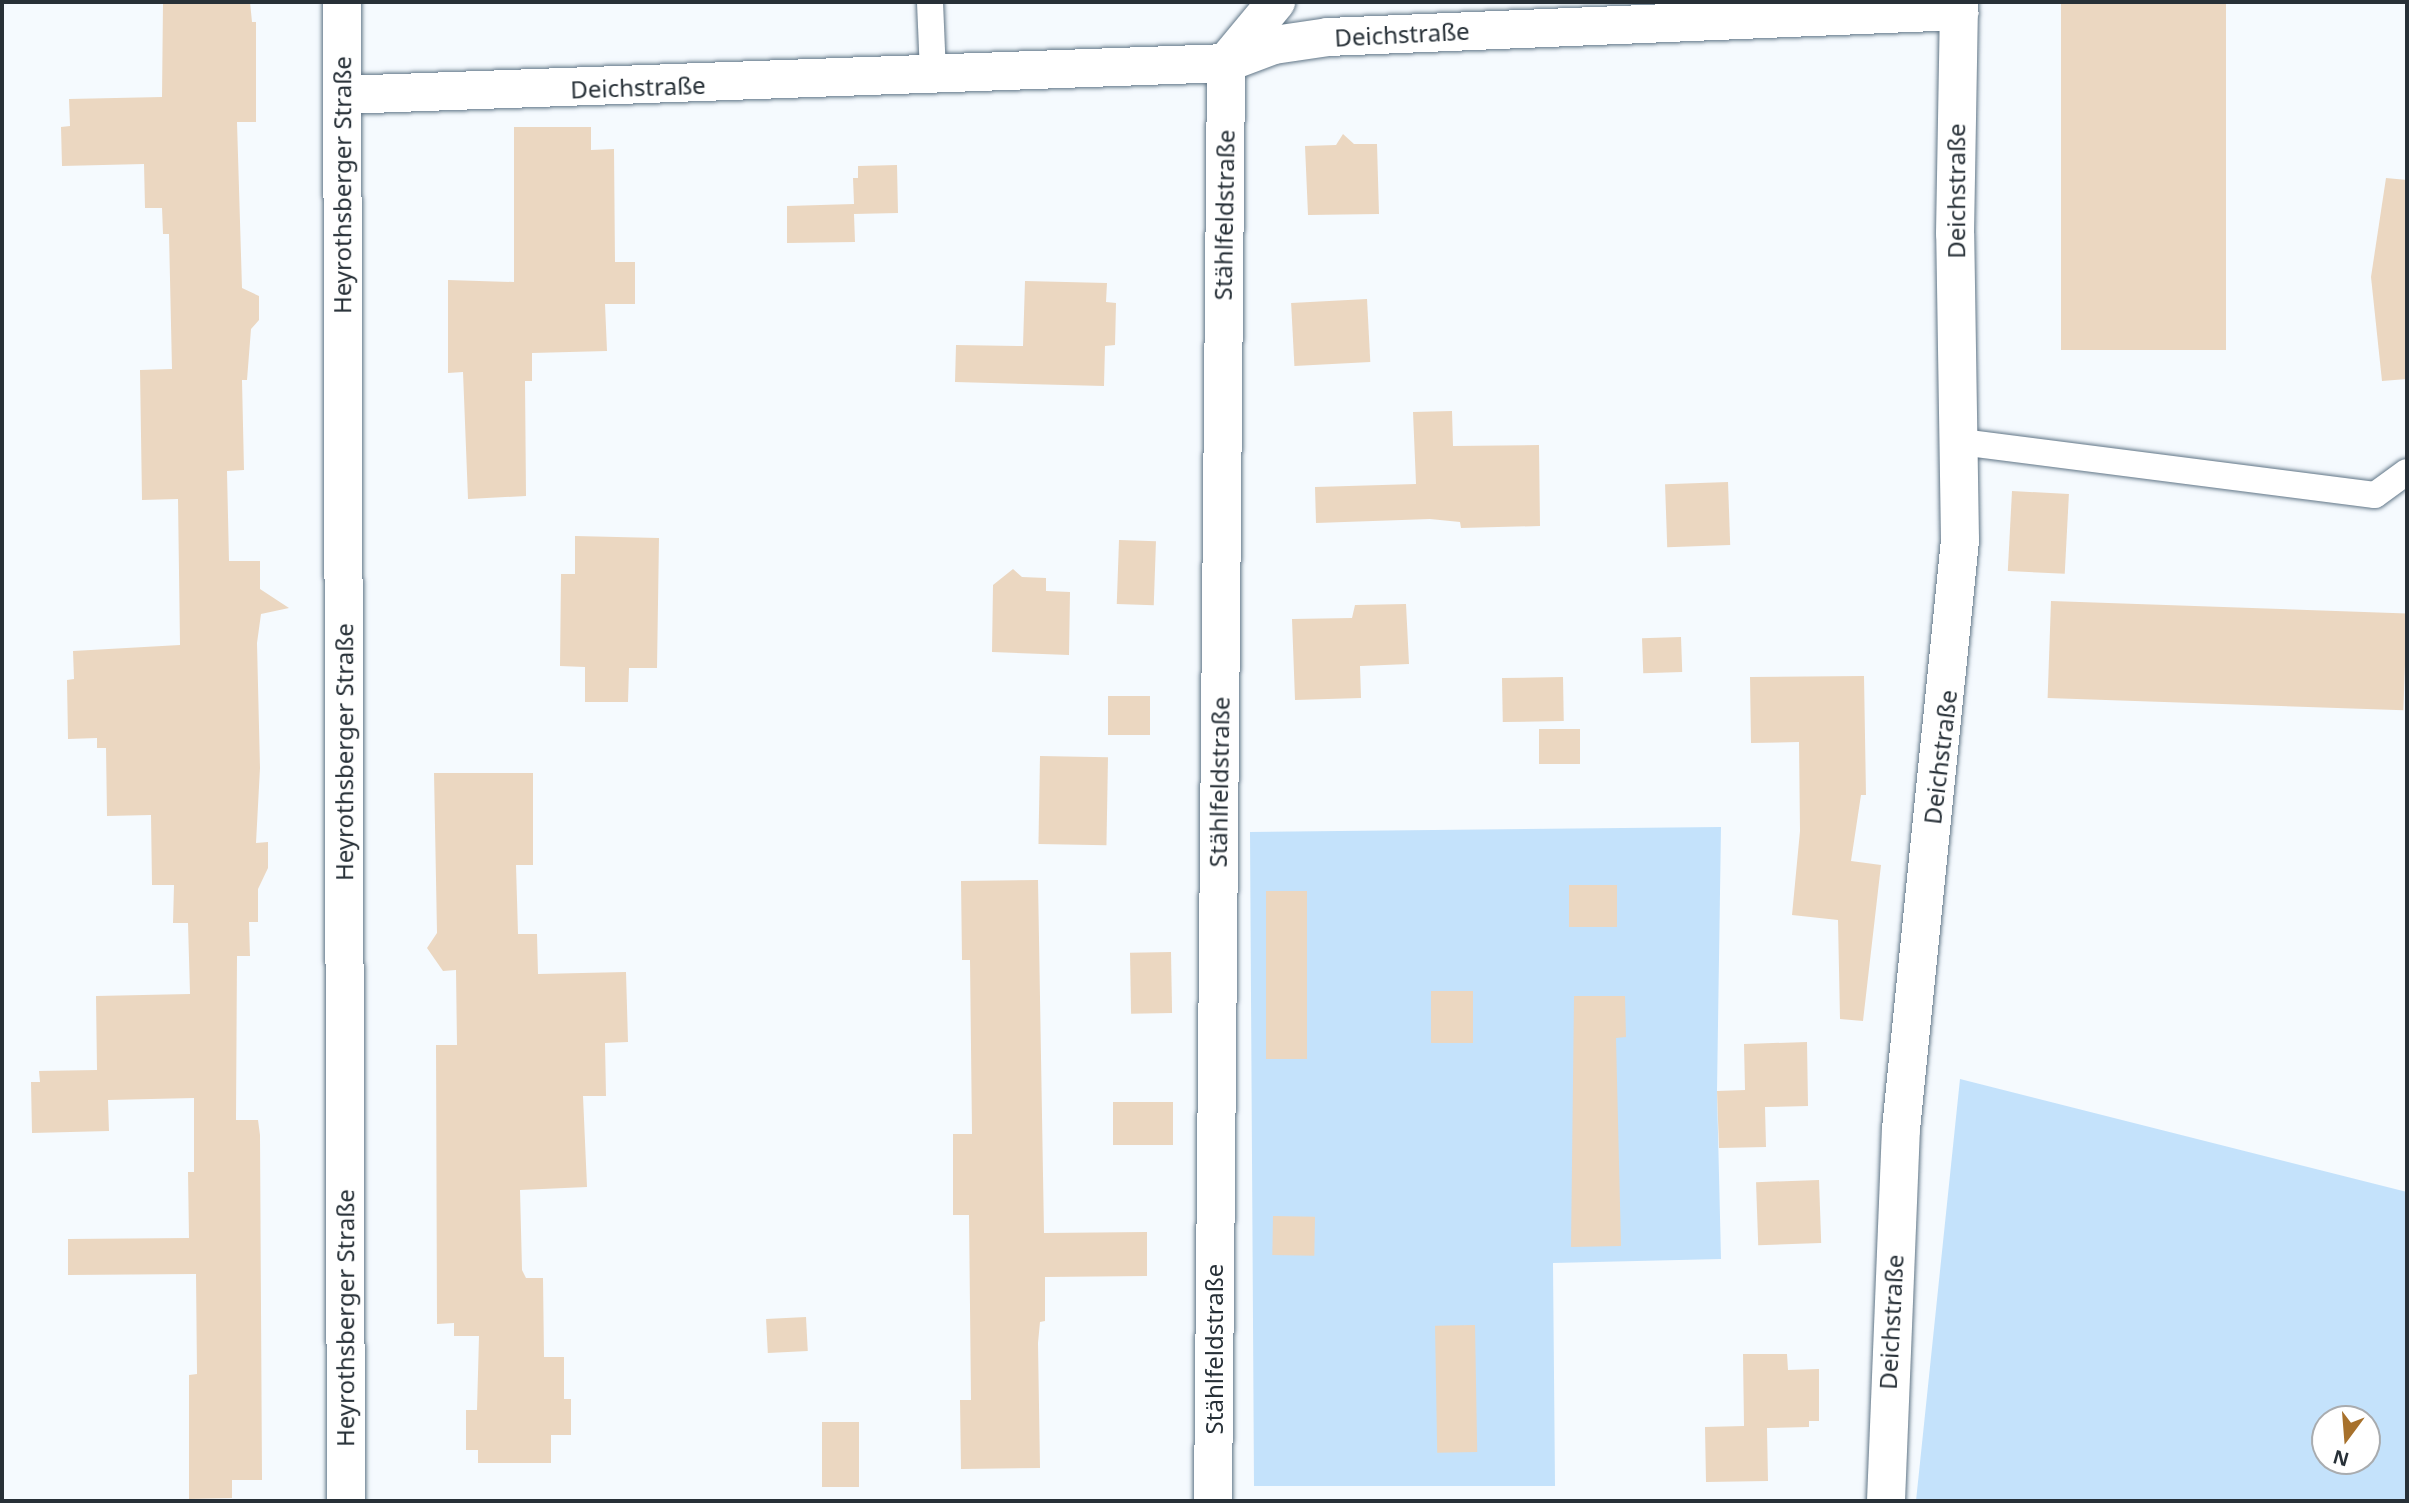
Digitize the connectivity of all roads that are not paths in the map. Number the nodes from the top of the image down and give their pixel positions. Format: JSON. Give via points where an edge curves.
{"nodes":[{"id":1,"x":342,"y":2,"type":"edge"},
{"id":2,"x":930,"y":2,"type":"edge"},
{"id":3,"x":1276,"y":2,"type":"edge"},
{"id":4,"x":1959,"y":7,"type":"edge"},
{"id":5,"x":1226,"y":63,"type":"junction"},
{"id":6,"x":933,"y":74,"type":"junction"},
{"id":7,"x":342,"y":95,"type":"junction"},
{"id":8,"x":1961,"y":442,"type":"junction"},
{"id":9,"x":2407,"y":472,"type":"edge"},
{"id":10,"x":346,"y":1501,"type":"edge"},
{"id":11,"x":1213,"y":1501,"type":"edge"},
{"id":12,"x":1886,"y":1501,"type":"edge"}],
"edges":[{"from":1,"to":7,"type":"street","name":"Heyrothsberger Straße"},
{"from":2,"to":6,"type":"lane"},
{"from":3,"to":5,"type":"street"},
{"from":4,"to":5,"type":"street","name":"Deichstraße","via":[[1328,37],[1274,45]]},
{"from":4,"to":8,"type":"street","name":"Deichstraße","via":[[1955,234]]},
{"from":5,"to":6,"type":"street","name":"Deichstraße"},
{"from":5,"to":11,"type":"street","name":"Stählfeldstraße"},
{"from":6,"to":7,"type":"street","name":"Deichstraße"},
{"from":7,"to":10,"type":"street","name":"Heyrothsberger Straße"},
{"from":8,"to":9,"type":"lane","via":[[2375,495]]},
{"from":8,"to":12,"type":"street","name":"Deichstraße","via":[[1955,629],[1911,1001],[1901,1129]]}]}
